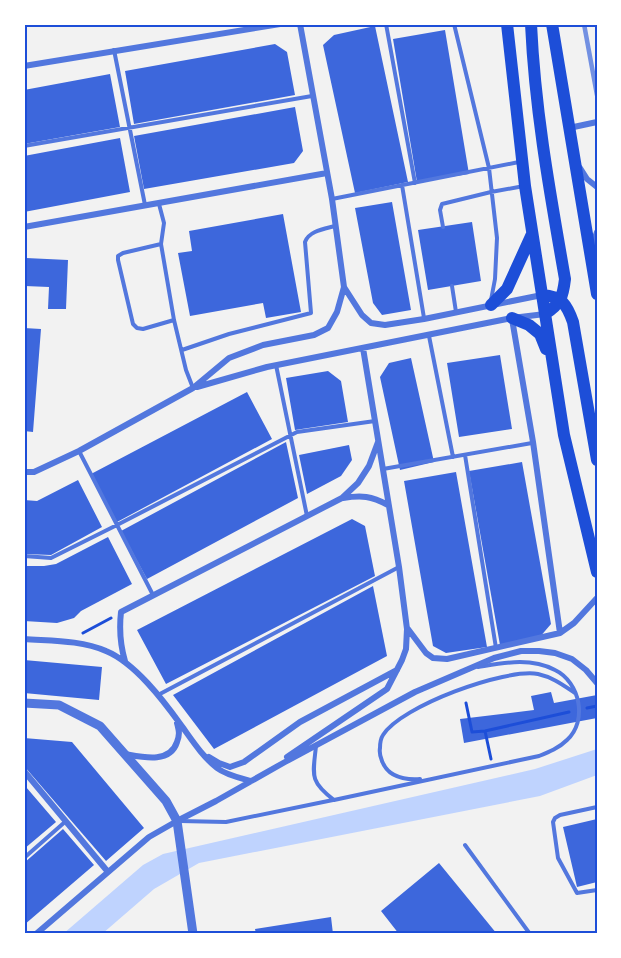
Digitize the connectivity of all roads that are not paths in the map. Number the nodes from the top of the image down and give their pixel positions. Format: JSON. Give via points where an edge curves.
{"nodes":[{"id":1,"x":280,"y":24,"type":"edge"},
{"id":2,"x":300,"y":24,"type":"edge"},
{"id":3,"x":386,"y":24,"type":"edge"},
{"id":4,"x":454,"y":24,"type":"edge"},
{"id":5,"x":507,"y":24,"type":"edge"},
{"id":6,"x":531,"y":24,"type":"edge"},
{"id":7,"x":552,"y":24,"type":"edge"},
{"id":8,"x":114,"y":50,"type":"junction"},
{"id":9,"x":24,"y":66,"type":"edge"},
{"id":10,"x":312,"y":96,"type":"junction"},
{"id":11,"x":597,"y":122,"type":"edge"},
{"id":12,"x":129,"y":128,"type":"junction"},
{"id":13,"x":569,"y":128,"type":"junction"},
{"id":14,"x":24,"y":146,"type":"edge"},
{"id":15,"x":573,"y":154,"type":"junction"},
{"id":16,"x":522,"y":162,"type":"junction"},
{"id":17,"x":489,"y":168,"type":"junction"},
{"id":18,"x":327,"y":173,"type":"junction"},
{"id":19,"x":415,"y":183,"type":"junction"},
{"id":20,"x":402,"y":185,"type":"junction"},
{"id":21,"x":525,"y":186,"type":"junction"},
{"id":22,"x":597,"y":187,"type":"edge"},
{"id":23,"x":491,"y":192,"type":"junction"},
{"id":24,"x":332,"y":199,"type":"junction"},
{"id":25,"x":159,"y":203,"type":"junction"},
{"id":26,"x":145,"y":205,"type":"junction"},
{"id":27,"x":336,"y":226,"type":"junction"},
{"id":28,"x":24,"y":227,"type":"edge"},
{"id":29,"x":443,"y":227,"type":"dead end"},
{"id":30,"x":597,"y":232,"type":"edge"},
{"id":31,"x":533,"y":233,"type":"junction"},
{"id":32,"x":160,"y":244,"type":"junction"},
{"id":33,"x":590,"y":254,"type":"junction"},
{"id":34,"x":452,"y":286,"type":"dead end"},
{"id":35,"x":344,"y":287,"type":"junction"},
{"id":36,"x":597,"y":294,"type":"edge"},
{"id":37,"x":542,"y":295,"type":"junction"},
{"id":38,"x":560,"y":300,"type":"junction"},
{"id":39,"x":491,"y":305,"type":"junction"},
{"id":40,"x":456,"y":313,"type":"junction"},
{"id":41,"x":545,"y":314,"type":"junction"},
{"id":42,"x":512,"y":318,"type":"junction"},
{"id":43,"x":424,"y":319,"type":"junction"},
{"id":44,"x":174,"y":320,"type":"junction"},
{"id":45,"x":429,"y":336,"type":"junction"},
{"id":46,"x":363,"y":348,"type":"junction"},
{"id":47,"x":182,"y":350,"type":"junction"},
{"id":48,"x":276,"y":365,"type":"junction"},
{"id":49,"x":554,"y":367,"type":"junction"},
{"id":50,"x":193,"y":388,"type":"junction"},
{"id":51,"x":375,"y":421,"type":"junction"},
{"id":52,"x":290,"y":435,"type":"junction"},
{"id":53,"x":378,"y":441,"type":"junction"},
{"id":54,"x":533,"y":442,"type":"junction"},
{"id":55,"x":79,"y":451,"type":"junction"},
{"id":56,"x":465,"y":455,"type":"junction"},
{"id":57,"x":453,"y":457,"type":"junction"},
{"id":58,"x":597,"y":460,"type":"edge"},
{"id":59,"x":383,"y":469,"type":"junction"},
{"id":60,"x":24,"y":472,"type":"edge"},
{"id":61,"x":342,"y":498,"type":"junction"},
{"id":62,"x":388,"y":505,"type":"junction"},
{"id":63,"x":307,"y":516,"type":"junction"},
{"id":64,"x":117,"y":525,"type":"junction"},
{"id":65,"x":24,"y":556,"type":"edge"},
{"id":66,"x":399,"y":567,"type":"junction"},
{"id":67,"x":597,"y":572,"type":"edge"},
{"id":68,"x":153,"y":595,"type":"junction"},
{"id":69,"x":597,"y":598,"type":"edge"},
{"id":70,"x":407,"y":629,"type":"junction"},
{"id":71,"x":560,"y":633,"type":"junction"},
{"id":72,"x":24,"y":639,"type":"edge"},
{"id":73,"x":496,"y":648,"type":"junction"},
{"id":74,"x":125,"y":661,"type":"junction"},
{"id":75,"x":468,"y":669,"type":"junction"},
{"id":76,"x":397,"y":670,"type":"junction"},
{"id":77,"x":597,"y":683,"type":"edge"},
{"id":78,"x":576,"y":693,"type":"junction"},
{"id":79,"x":158,"y":695,"type":"junction"},
{"id":80,"x":24,"y":703,"type":"edge"},
{"id":81,"x":175,"y":717,"type":"junction"},
{"id":82,"x":316,"y":746,"type":"junction"},
{"id":83,"x":199,"y":750,"type":"junction"},
{"id":84,"x":124,"y":754,"type":"junction"},
{"id":85,"x":24,"y":771,"type":"edge"},
{"id":86,"x":432,"y":779,"type":"junction"},
{"id":87,"x":251,"y":782,"type":"junction"},
{"id":88,"x":334,"y":800,"type":"junction"},
{"id":89,"x":597,"y":807,"type":"edge"},
{"id":90,"x":66,"y":821,"type":"junction"},
{"id":91,"x":177,"y":821,"type":"junction"},
{"id":92,"x":465,"y":846,"type":"dead end"},
{"id":93,"x":24,"y":858,"type":"edge"},
{"id":94,"x":108,"y":872,"type":"junction"},
{"id":95,"x":597,"y":890,"type":"edge"},
{"id":96,"x":36,"y":934,"type":"edge"},
{"id":97,"x":193,"y":934,"type":"edge"},
{"id":98,"x":530,"y":934,"type":"edge"}],
"edges":[{"from":1,"to":8,"type":"street"},
{"from":2,"to":10,"type":"street"},
{"from":3,"to":19,"type":"lane"},
{"from":4,"to":17,"type":"lane"},
{"from":5,"to":16,"type":"main road"},
{"from":6,"to":38,"type":"main road","via":[[538,115],[565,279]]},
{"from":7,"to":13,"type":"main road"},
{"from":8,"to":9,"type":"street"},
{"from":8,"to":12,"type":"lane"},
{"from":10,"to":12,"type":"lane"},
{"from":10,"to":18,"type":"street"},
{"from":11,"to":13,"type":"street"},
{"from":12,"to":14,"type":"lane"},
{"from":12,"to":26,"type":"lane"},
{"from":13,"to":15,"type":"main road"},
{"from":15,"to":22,"type":"street","via":[[587,179]]},
{"from":15,"to":33,"type":"main road"},
{"from":16,"to":17,"type":"lane"},
{"from":16,"to":21,"type":"main road"},
{"from":17,"to":19,"type":"lane"},
{"from":17,"to":23,"type":"lane"},
{"from":18,"to":24,"type":"street"},
{"from":18,"to":25,"type":"street"},
{"from":19,"to":20,"type":"lane"},
{"from":20,"to":24,"type":"lane"},
{"from":20,"to":43,"type":"lane"},
{"from":21,"to":23,"type":"lane"},
{"from":21,"to":31,"type":"main road"},
{"from":23,"to":29,"type":"lane","via":[[442,204]]},
{"from":23,"to":39,"type":"lane","via":[[497,238]]},
{"from":24,"to":27,"type":"street"},
{"from":25,"to":26,"type":"street"},
{"from":25,"to":32,"type":"lane","via":[[164,223]]},
{"from":26,"to":28,"type":"street"},
{"from":27,"to":35,"type":"street"},
{"from":27,"to":47,"type":"lane","via":[[311,234],[304,242],[311,313]]},
{"from":30,"to":33,"type":"street"},
{"from":31,"to":37,"type":"main road"},
{"from":31,"to":39,"type":"main road","via":[[507,289]]},
{"from":32,"to":44,"type":"lane"},
{"from":32,"to":44,"type":"lane","via":[[123,253],[118,260],[133,324],[142,329]]},
{"from":33,"to":36,"type":"main road"},
{"from":34,"to":40,"type":"lane"},
{"from":35,"to":43,"type":"street","via":[[371,323],[385,325]]},
{"from":35,"to":50,"type":"street","via":[[328,328],[229,358]]},
{"from":37,"to":38,"type":"main road"},
{"from":37,"to":39,"type":"street"},
{"from":37,"to":41,"type":"main road"},
{"from":38,"to":41,"type":"main road"},
{"from":38,"to":58,"type":"main road","via":[[568,307],[573,322]]},
{"from":39,"to":40,"type":"street"},
{"from":40,"to":43,"type":"street"},
{"from":41,"to":42,"type":"street"},
{"from":41,"to":49,"type":"main road"},
{"from":42,"to":45,"type":"street"},
{"from":42,"to":49,"type":"main road","via":[[540,334]]},
{"from":42,"to":54,"type":"street"},
{"from":44,"to":47,"type":"lane"},
{"from":45,"to":46,"type":"street"},
{"from":45,"to":57,"type":"lane"},
{"from":46,"to":48,"type":"street"},
{"from":46,"to":51,"type":"street"},
{"from":47,"to":50,"type":"lane"},
{"from":48,"to":50,"type":"street"},
{"from":48,"to":52,"type":"lane"},
{"from":49,"to":67,"type":"main road","via":[[564,435]]},
{"from":50,"to":55,"type":"street"},
{"from":51,"to":52,"type":"lane"},
{"from":51,"to":53,"type":"street"},
{"from":52,"to":63,"type":"lane"},
{"from":52,"to":64,"type":"lane"},
{"from":53,"to":59,"type":"street"},
{"from":53,"to":61,"type":"street","via":[[369,466]]},
{"from":54,"to":56,"type":"lane"},
{"from":54,"to":71,"type":"street"},
{"from":55,"to":60,"type":"street","via":[[34,472]]},
{"from":55,"to":64,"type":"lane"},
{"from":56,"to":57,"type":"lane"},
{"from":56,"to":73,"type":"lane"},
{"from":57,"to":59,"type":"lane"},
{"from":59,"to":62,"type":"street"},
{"from":61,"to":62,"type":"street","via":[[358,495]]},
{"from":61,"to":63,"type":"street"},
{"from":62,"to":66,"type":"street"},
{"from":63,"to":68,"type":"street"},
{"from":64,"to":65,"type":"lane","via":[[51,558]]},
{"from":64,"to":68,"type":"lane"},
{"from":66,"to":70,"type":"street"},
{"from":66,"to":79,"type":"lane"},
{"from":68,"to":74,"type":"street","via":[[121,612],[120,637]]},
{"from":69,"to":71,"type":"street"},
{"from":70,"to":73,"type":"street","via":[[433,658],[447,659]]},
{"from":70,"to":76,"type":"street","via":[[406,649]]},
{"from":71,"to":73,"type":"street"},
{"from":72,"to":74,"type":"street","via":[[87,644]]},
{"from":74,"to":79,"type":"street"},
{"from":75,"to":77,"type":"street","via":[[521,651],[555,652],[572,659]]},
{"from":75,"to":78,"type":"lane","via":[[521,661],[540,665],[568,679]]},
{"from":75,"to":82,"type":"street","via":[[415,692]]},
{"from":76,"to":83,"type":"street","via":[[300,722],[244,762],[230,767]]},
{"from":76,"to":87,"type":"street","via":[[387,690]]},
{"from":78,"to":86,"type":"lane","via":[[580,714],[576,728],[556,749]]},
{"from":78,"to":86,"type":"lane","via":[[537,674],[514,675],[480,682],[414,709],[395,721],[382,736],[379,752],[384,767],[394,776]]},
{"from":79,"to":81,"type":"street"},
{"from":80,"to":84,"type":"street","via":[[59,705],[100,726]]},
{"from":81,"to":83,"type":"street"},
{"from":81,"to":84,"type":"street","via":[[180,733],[175,749],[164,756],[148,758]]},
{"from":82,"to":87,"type":"street"},
{"from":82,"to":88,"type":"lane","via":[[313,776],[321,790]]},
{"from":83,"to":87,"type":"street","via":[[218,768]]},
{"from":84,"to":91,"type":"street","via":[[166,801]]},
{"from":85,"to":90,"type":"street"},
{"from":86,"to":88,"type":"lane"},
{"from":87,"to":91,"type":"street"},
{"from":88,"to":91,"type":"lane","via":[[226,822]]},
{"from":89,"to":95,"type":"lane","via":[[560,815],[553,822],[558,858],[577,893]]},
{"from":90,"to":93,"type":"lane"},
{"from":90,"to":94,"type":"street"},
{"from":91,"to":94,"type":"street","via":[[149,837]]},
{"from":91,"to":97,"type":"street"},
{"from":92,"to":98,"type":"lane"},
{"from":94,"to":96,"type":"street"}]}
